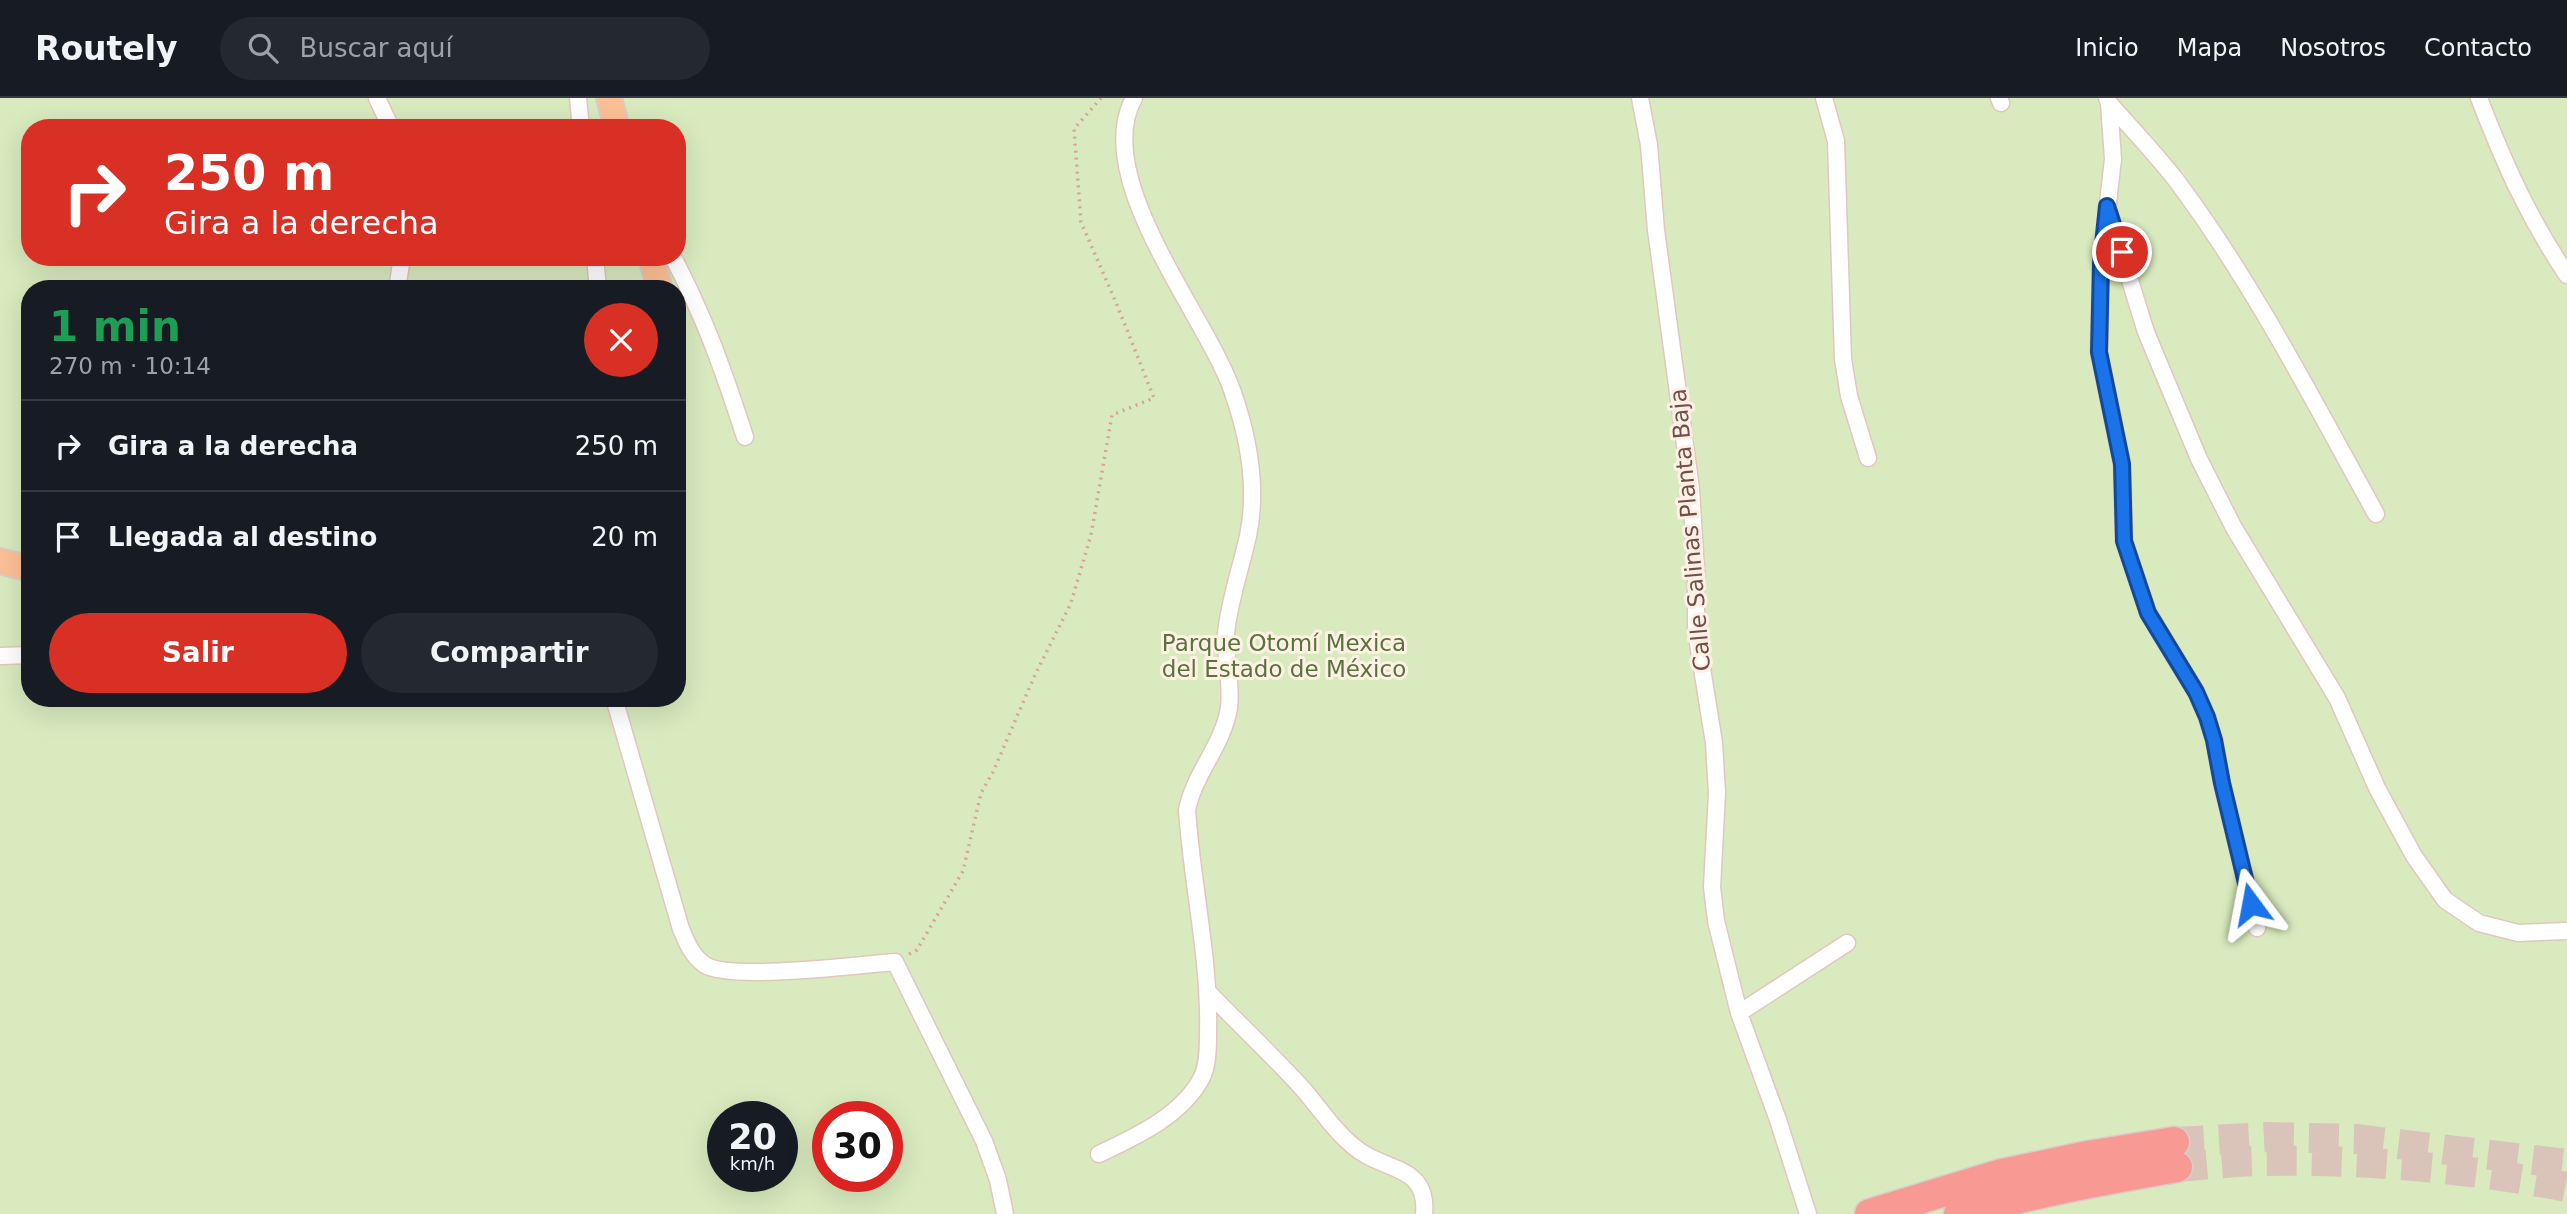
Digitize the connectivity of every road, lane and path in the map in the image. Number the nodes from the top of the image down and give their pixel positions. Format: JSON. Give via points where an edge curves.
{"nodes":[{"id":1,"x":377,"y":98,"type":"edge"},
{"id":2,"x":578,"y":98,"type":"edge"},
{"id":3,"x":609,"y":98,"type":"edge"},
{"id":4,"x":1101,"y":98,"type":"edge"},
{"id":5,"x":1134,"y":98,"type":"edge"},
{"id":6,"x":1640,"y":98,"type":"edge"},
{"id":7,"x":1825,"y":98,"type":"edge"},
{"id":8,"x":2479,"y":98,"type":"edge"},
{"id":9,"x":2108,"y":100,"type":"edge"},
{"id":10,"x":387,"y":119,"type":"edge"},
{"id":11,"x":580,"y":119,"type":"edge"},
{"id":12,"x":615,"y":119,"type":"edge"},
{"id":13,"x":2107,"y":206,"type":"junction"},
{"id":14,"x":2567,"y":275,"type":"edge"},
{"id":15,"x":686,"y":281,"type":"edge"},
{"id":16,"x":745,"y":437,"type":"dead end"},
{"id":17,"x":1868,"y":458,"type":"dead end"},
{"id":18,"x":2376,"y":514,"type":"dead end"},
{"id":19,"x":0,"y":561,"type":"edge"},
{"id":20,"x":21,"y":567,"type":"edge"},
{"id":21,"x":21,"y":655,"type":"edge"},
{"id":22,"x":0,"y":656,"type":"edge"},
{"id":23,"x":617,"y":707,"type":"edge"},
{"id":24,"x":2257,"y":928,"type":"dead end"},
{"id":25,"x":2567,"y":931,"type":"edge"},
{"id":26,"x":1847,"y":943,"type":"dead end"},
{"id":27,"x":917,"y":950,"type":"dead end"},
{"id":28,"x":1209,"y":993,"type":"junction"},
{"id":29,"x":1740,"y":1013,"type":"junction"},
{"id":30,"x":1099,"y":1154,"type":"dead end"},
{"id":31,"x":1810,"y":1212,"type":"edge"},
{"id":32,"x":1005,"y":1214,"type":"edge"},
{"id":33,"x":1424,"y":1214,"type":"edge"},
{"id":34,"x":1870,"y":1214,"type":"edge"},
{"id":35,"x":1959,"y":1214,"type":"edge"}],
"edges":[{"from":1,"to":10,"type":"street"},
{"from":2,"to":11,"type":"street"},
{"from":3,"to":12,"type":"main road"},
{"from":4,"to":27,"type":"path","via":[[1074,129],[1081,222],[1154,398],[1112,415],[1091,535],[1071,603],[981,793],[963,871]]},
{"from":5,"to":28,"type":"street","via":[[1126,113],[1123,137],[1131,185],[1231,388],[1244,429],[1252,487],[1249,532],[1226,635],[1229,708],[1187,810]]},
{"from":6,"to":29,"type":"street","name":"Calle Salinas Planta Baja","via":[[1691,489],[1696,631],[1717,793],[1712,887]]},
{"from":7,"to":17,"type":"street","via":[[1836,141],[1843,359]]},
{"from":8,"to":14,"type":"street","via":[[2509,175]]},
{"from":9,"to":13,"type":"street","via":[[2113,159]]},
{"from":9,"to":18,"type":"street","via":[[2174,178],[2215,237],[2276,334]]},
{"from":13,"to":24,"type":"street","via":[[2099,352],[2122,464],[2124,541],[2148,613],[2207,717]]},
{"from":13,"to":25,"type":"street","via":[[2146,332],[2199,460],[2234,528],[2337,698],[2377,789],[2427,875],[2445,900],[2479,923],[2518,933]]},
{"from":15,"to":16,"type":"street","via":[[714,342]]},
{"from":19,"to":20,"type":"main road"},
{"from":21,"to":22,"type":"street"},
{"from":23,"to":32,"type":"street","via":[[691,953],[718,971],[895,962],[974,1118],[999,1180]]},
{"from":26,"to":29,"type":"street"},
{"from":28,"to":30,"type":"street","via":[[1202,1077],[1167,1115]]},
{"from":28,"to":33,"type":"street","via":[[1353,1145],[1409,1173],[1420,1190]]},
{"from":29,"to":31,"type":"street","name":"Calle Salinas Planta Baja"},
{"from":34,"to":35,"type":"highway","via":[[1998,1175],[2088,1156],[2175,1154],[2078,1185]]}]}
